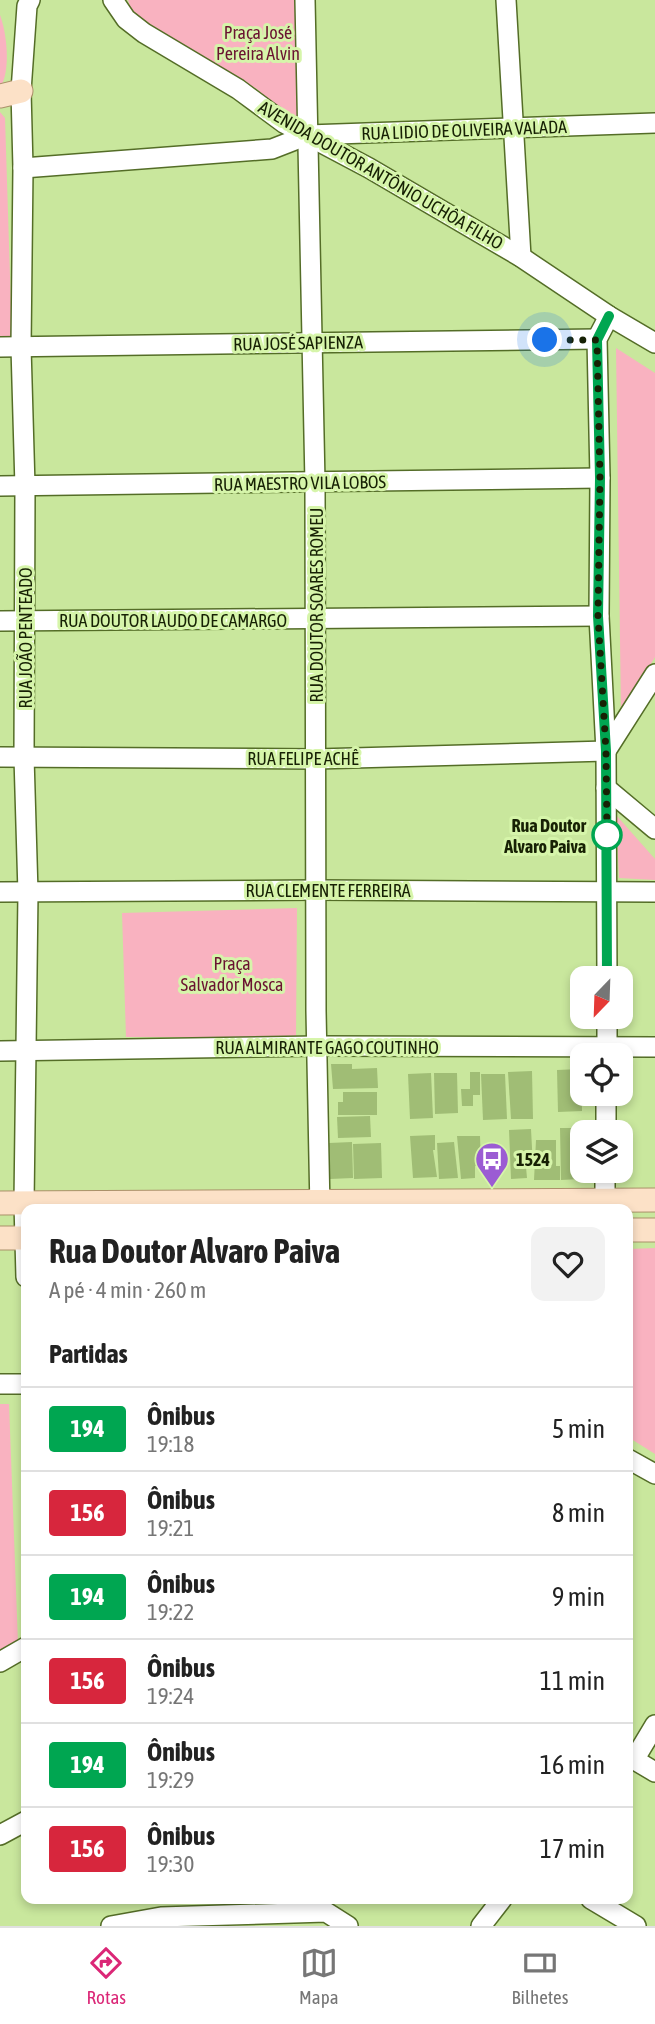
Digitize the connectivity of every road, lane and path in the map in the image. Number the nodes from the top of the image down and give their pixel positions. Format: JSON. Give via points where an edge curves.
{"nodes":[{"id":1,"x":30,"y":0,"type":"edge"},
{"id":2,"x":113,"y":0,"type":"edge"},
{"id":3,"x":305,"y":0,"type":"edge"},
{"id":4,"x":506,"y":0,"type":"edge"},
{"id":5,"x":10,"y":94,"type":"edge"},
{"id":6,"x":655,"y":123,"type":"edge"},
{"id":7,"x":514,"y":128,"type":"junction"},
{"id":8,"x":308,"y":135,"type":"junction"},
{"id":9,"x":23,"y":168,"type":"junction"},
{"id":10,"x":521,"y":257,"type":"junction"},
{"id":11,"x":609,"y":316,"type":"junction"},
{"id":12,"x":597,"y":340,"type":"junction"},
{"id":13,"x":312,"y":343,"type":"junction"},
{"id":14,"x":655,"y":343,"type":"edge"},
{"id":15,"x":0,"y":347,"type":"edge"},
{"id":16,"x":20,"y":347,"type":"junction"},
{"id":17,"x":600,"y":478,"type":"junction"},
{"id":18,"x":315,"y":483,"type":"junction"},
{"id":19,"x":0,"y":486,"type":"edge"},
{"id":20,"x":25,"y":487,"type":"junction"},
{"id":21,"x":598,"y":616,"type":"junction"},
{"id":22,"x":316,"y":619,"type":"junction"},
{"id":23,"x":0,"y":621,"type":"edge"},
{"id":24,"x":26,"y":622,"type":"junction"},
{"id":25,"x":655,"y":674,"type":"edge"},
{"id":26,"x":606,"y":751,"type":"junction"},
{"id":27,"x":0,"y":757,"type":"edge"},
{"id":28,"x":24,"y":757,"type":"junction"},
{"id":29,"x":316,"y":759,"type":"junction"},
{"id":30,"x":606,"y":788,"type":"junction"},
{"id":31,"x":655,"y":829,"type":"edge"},
{"id":32,"x":317,"y":890,"type":"junction"},
{"id":33,"x":607,"y":891,"type":"junction"},
{"id":34,"x":0,"y":892,"type":"edge"},
{"id":35,"x":655,"y":892,"type":"edge"},
{"id":36,"x":28,"y":893,"type":"junction"},
{"id":37,"x":607,"y":966,"type":"edge"},
{"id":38,"x":317,"y":1046,"type":"junction"},
{"id":39,"x":655,"y":1047,"type":"edge"},
{"id":40,"x":633,"y":1049,"type":"edge"},
{"id":41,"x":570,"y":1050,"type":"edge"},
{"id":42,"x":0,"y":1051,"type":"edge"},
{"id":43,"x":27,"y":1051,"type":"junction"},
{"id":44,"x":605,"y":1183,"type":"edge"},
{"id":45,"x":655,"y":1200,"type":"edge"},
{"id":46,"x":0,"y":1203,"type":"edge"},
{"id":47,"x":24,"y":1203,"type":"junction"},
{"id":48,"x":172,"y":1204,"type":"edge"},
{"id":49,"x":320,"y":1204,"type":"edge"},
{"id":50,"x":605,"y":1204,"type":"edge"},
{"id":51,"x":615,"y":1204,"type":"edge"},
{"id":52,"x":633,"y":1230,"type":"edge"},
{"id":53,"x":655,"y":1230,"type":"edge"},
{"id":54,"x":0,"y":1238,"type":"edge"},
{"id":55,"x":21,"y":1238,"type":"edge"},
{"id":56,"x":0,"y":1384,"type":"edge"},
{"id":57,"x":21,"y":1384,"type":"edge"},
{"id":58,"x":633,"y":1462,"type":"edge"},
{"id":59,"x":655,"y":1474,"type":"edge"},
{"id":60,"x":21,"y":1650,"type":"edge"},
{"id":61,"x":0,"y":1662,"type":"edge"},
{"id":62,"x":655,"y":1725,"type":"edge"},
{"id":63,"x":633,"y":1755,"type":"edge"},
{"id":64,"x":633,"y":1759,"type":"edge"},
{"id":65,"x":655,"y":1772,"type":"edge"},
{"id":66,"x":21,"y":1824,"type":"edge"},
{"id":67,"x":0,"y":1835,"type":"edge"},
{"id":68,"x":155,"y":1904,"type":"edge"},
{"id":69,"x":498,"y":1904,"type":"edge"},
{"id":70,"x":600,"y":1904,"type":"edge"},
{"id":71,"x":326,"y":1905,"type":"edge"},
{"id":72,"x":164,"y":1921,"type":"edge"},
{"id":73,"x":111,"y":1926,"type":"edge"},
{"id":74,"x":348,"y":1926,"type":"edge"},
{"id":75,"x":481,"y":1926,"type":"edge"},
{"id":76,"x":636,"y":1926,"type":"edge"}],
"edges":[{"from":1,"to":5,"type":"street","name":"RUA JOÃO PENTEADO"},
{"from":2,"to":8,"type":"street","name":"AVENIDA DOUTOR ANTÔNIO UCHÔA FILHO","via":[[144,33]]},
{"from":3,"to":8,"type":"street","name":"RUA DOUTOR SOARES ROMEU"},
{"from":4,"to":7,"type":"street"},
{"from":5,"to":9,"type":"street","name":"RUA JOÃO PENTEADO"},
{"from":6,"to":7,"type":"street","name":"RUA LIDIO DE OLIVEIRA VALADA"},
{"from":7,"to":8,"type":"street","name":"RUA LIDIO DE OLIVEIRA VALADA"},
{"from":7,"to":10,"type":"street"},
{"from":8,"to":9,"type":"street","name":"RUA LIDIO DE OLIVEIRA VALADA","via":[[272,149]]},
{"from":8,"to":10,"type":"street","name":"AVENIDA DOUTOR ANTÔNIO UCHÔA FILHO"},
{"from":8,"to":13,"type":"street","name":"RUA DOUTOR SOARES ROMEU"},
{"from":9,"to":16,"type":"street","name":"RUA JOÃO PENTEADO"},
{"from":10,"to":11,"type":"street","name":"AVENIDA DOUTOR ANTÔNIO UCHÔA FILHO"},
{"from":11,"to":12,"type":"street"},
{"from":11,"to":14,"type":"street","name":"AVENIDA DOUTOR ANTÔNIO UCHÔA FILHO"},
{"from":12,"to":13,"type":"street","name":"RUA JOSÉ SAPIENZA"},
{"from":12,"to":17,"type":"street"},
{"from":13,"to":16,"type":"street","name":"RUA JOSÉ SAPIENZA"},
{"from":13,"to":18,"type":"street","name":"RUA DOUTOR SOARES ROMEU"},
{"from":15,"to":16,"type":"street","name":"RUA JOSÉ SAPIENZA"},
{"from":16,"to":20,"type":"street","name":"RUA JOÃO PENTEADO"},
{"from":17,"to":18,"type":"street","name":"RUA MAESTRO VILA LOBOS"},
{"from":17,"to":21,"type":"street"},
{"from":18,"to":20,"type":"street","name":"RUA MAESTRO VILA LOBOS"},
{"from":18,"to":22,"type":"street","name":"RUA DOUTOR SOARES ROMEU"},
{"from":19,"to":20,"type":"street","name":"RUA MAESTRO VILA LOBOS"},
{"from":20,"to":24,"type":"street","name":"RUA JOÃO PENTEADO"},
{"from":21,"to":22,"type":"street","name":"RUA DOUTOR LAUDO DE CAMARGO"},
{"from":21,"to":26,"type":"street"},
{"from":22,"to":24,"type":"street","name":"RUA DOUTOR LAUDO DE CAMARGO"},
{"from":22,"to":29,"type":"street","name":"RUA DOUTOR SOARES ROMEU"},
{"from":23,"to":24,"type":"street","name":"RUA DOUTOR LAUDO DE CAMARGO"},
{"from":24,"to":28,"type":"street","name":"RUA JOÃO PENTEADO"},
{"from":25,"to":26,"type":"street"},
{"from":26,"to":29,"type":"street","name":"RUA FELIPE ACHÊ"},
{"from":26,"to":30,"type":"street"},
{"from":27,"to":28,"type":"street","name":"RUA FELIPE ACHÊ"},
{"from":28,"to":29,"type":"street","name":"RUA FELIPE ACHÊ"},
{"from":28,"to":36,"type":"street","name":"RUA JOÃO PENTEADO"},
{"from":29,"to":32,"type":"street","name":"RUA DOUTOR SOARES ROMEU"},
{"from":30,"to":31,"type":"street"},
{"from":30,"to":33,"type":"street"},
{"from":32,"to":33,"type":"street","name":"RUA CLEMENTE FERREIRA"},
{"from":32,"to":36,"type":"street","name":"RUA CLEMENTE FERREIRA"},
{"from":32,"to":38,"type":"street","name":"RUA DOUTOR SOARES ROMEU"},
{"from":33,"to":35,"type":"street","name":"RUA CLEMENTE FERREIRA"},
{"from":33,"to":37,"type":"street"},
{"from":34,"to":36,"type":"street","name":"RUA CLEMENTE FERREIRA"},
{"from":36,"to":43,"type":"street","name":"RUA JOÃO PENTEADO"},
{"from":38,"to":41,"type":"street","name":"RUA ALMIRANTE GAGO COUTINHO"},
{"from":38,"to":43,"type":"street","name":"RUA ALMIRANTE GAGO COUTINHO"},
{"from":38,"to":49,"type":"street","name":"RUA DOUTOR SOARES ROMEU"},
{"from":39,"to":40,"type":"street","name":"RUA ALMIRANTE GAGO COUTINHO"},
{"from":42,"to":43,"type":"street","name":"RUA ALMIRANTE GAGO COUTINHO"},
{"from":43,"to":47,"type":"street","name":"RUA JOÃO PENTEADO"},
{"from":44,"to":50,"type":"street"},
{"from":45,"to":51,"type":"main road"},
{"from":46,"to":47,"type":"main road"},
{"from":47,"to":48,"type":"main road"},
{"from":52,"to":53,"type":"main road"},
{"from":54,"to":55,"type":"main road"},
{"from":56,"to":57,"type":"street"},
{"from":58,"to":59,"type":"street"},
{"from":60,"to":61,"type":"street"},
{"from":62,"to":63,"type":"street"},
{"from":64,"to":65,"type":"street"},
{"from":66,"to":67,"type":"street"},
{"from":68,"to":72,"type":"street"},
{"from":69,"to":75,"type":"street"},
{"from":70,"to":76,"type":"street"},
{"from":71,"to":72,"type":"street"},
{"from":71,"to":74,"type":"street"},
{"from":72,"to":73,"type":"street"}]}
